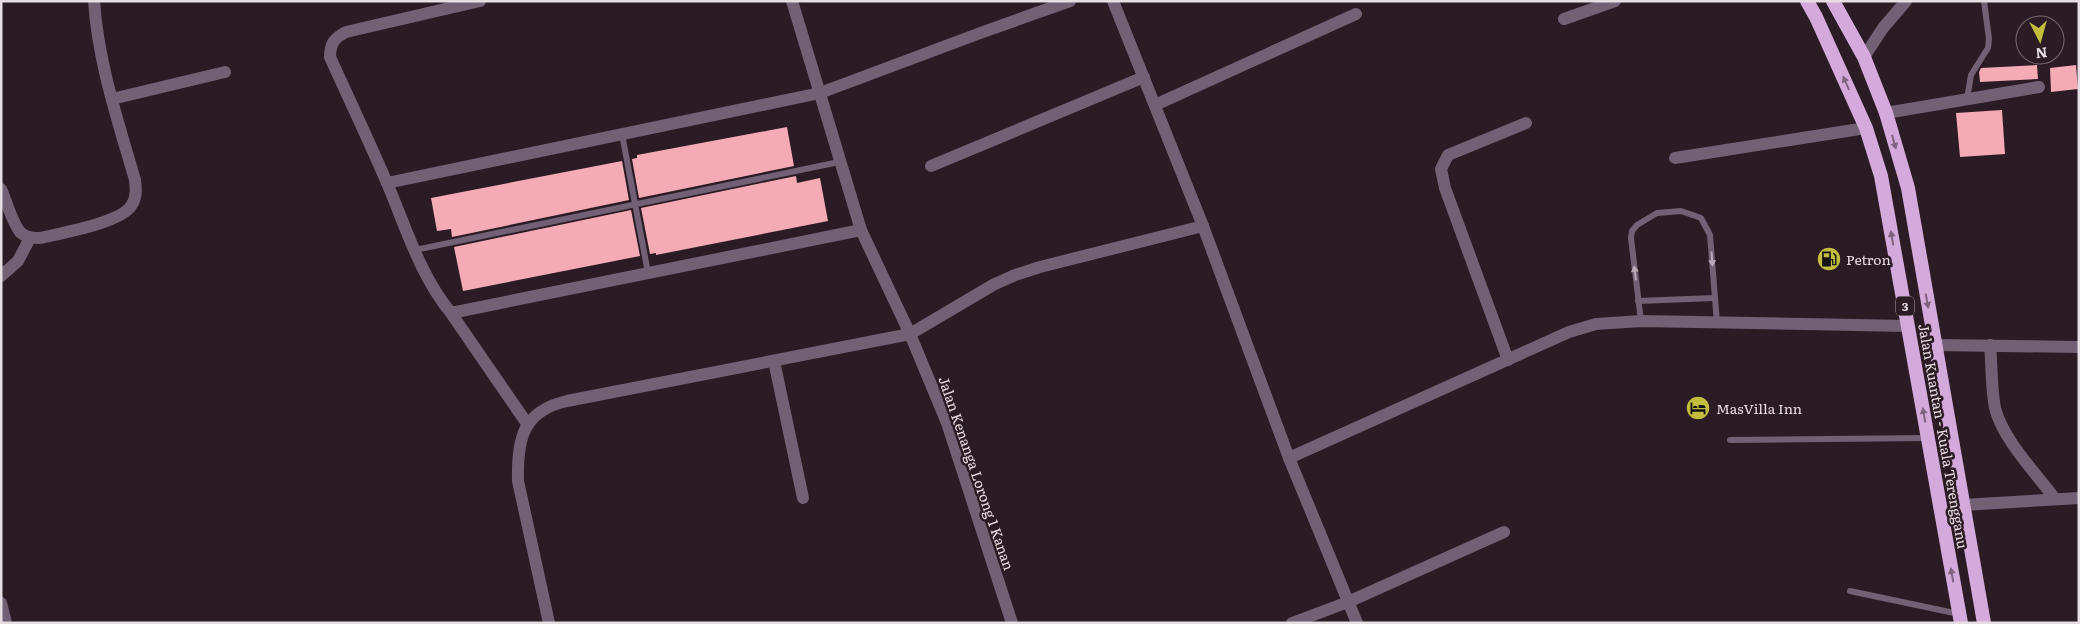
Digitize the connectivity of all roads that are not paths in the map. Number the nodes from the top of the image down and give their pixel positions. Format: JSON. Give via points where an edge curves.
{"nodes":[{"id":1,"x":94,"y":1,"type":"edge"},
{"id":2,"x":480,"y":1,"type":"edge"},
{"id":3,"x":792,"y":1,"type":"edge"},
{"id":4,"x":1070,"y":1,"type":"edge"},
{"id":5,"x":1113,"y":1,"type":"edge"},
{"id":6,"x":1615,"y":1,"type":"edge"},
{"id":7,"x":1807,"y":1,"type":"edge"},
{"id":8,"x":1833,"y":1,"type":"edge"},
{"id":9,"x":1906,"y":1,"type":"edge"},
{"id":10,"x":1984,"y":1,"type":"edge"},
{"id":11,"x":1356,"y":14,"type":"dead end"},
{"id":12,"x":1564,"y":19,"type":"dead end"},
{"id":13,"x":1864,"y":57,"type":"junction"},
{"id":14,"x":225,"y":72,"type":"dead end"},
{"id":15,"x":1144,"y":77,"type":"junction"},
{"id":16,"x":2039,"y":87,"type":"dead end"},
{"id":17,"x":820,"y":93,"type":"junction"},
{"id":18,"x":112,"y":99,"type":"junction"},
{"id":19,"x":1967,"y":99,"type":"junction"},
{"id":20,"x":1154,"y":104,"type":"junction"},
{"id":21,"x":1886,"y":113,"type":"junction"},
{"id":22,"x":1526,"y":123,"type":"dead end"},
{"id":23,"x":1866,"y":128,"type":"junction"},
{"id":24,"x":622,"y":132,"type":"junction"},
{"id":25,"x":1675,"y":158,"type":"dead end"},
{"id":26,"x":839,"y":162,"type":"junction"},
{"id":27,"x":931,"y":166,"type":"dead end"},
{"id":28,"x":387,"y":183,"type":"junction"},
{"id":29,"x":1,"y":189,"type":"edge"},
{"id":30,"x":636,"y":205,"type":"junction"},
{"id":31,"x":1202,"y":226,"type":"junction"},
{"id":32,"x":861,"y":230,"type":"junction"},
{"id":33,"x":30,"y":238,"type":"junction"},
{"id":34,"x":414,"y":250,"type":"junction"},
{"id":35,"x":648,"y":273,"type":"junction"},
{"id":36,"x":1,"y":276,"type":"edge"},
{"id":37,"x":1714,"y":298,"type":"junction"},
{"id":38,"x":1638,"y":301,"type":"junction"},
{"id":39,"x":451,"y":314,"type":"junction"},
{"id":40,"x":1640,"y":321,"type":"junction"},
{"id":41,"x":1717,"y":323,"type":"junction"},
{"id":42,"x":1908,"y":326,"type":"junction"},
{"id":43,"x":910,"y":334,"type":"junction"},
{"id":44,"x":1934,"y":344,"type":"junction"},
{"id":45,"x":1990,"y":346,"type":"junction"},
{"id":46,"x":2079,"y":347,"type":"edge"},
{"id":47,"x":774,"y":360,"type":"junction"},
{"id":48,"x":1508,"y":360,"type":"junction"},
{"id":49,"x":528,"y":425,"type":"junction"},
{"id":50,"x":1928,"y":438,"type":"junction"},
{"id":51,"x":1730,"y":440,"type":"dead end"},
{"id":52,"x":1289,"y":458,"type":"junction"},
{"id":53,"x":803,"y":498,"type":"dead end"},
{"id":54,"x":2079,"y":498,"type":"edge"},
{"id":55,"x":2055,"y":499,"type":"junction"},
{"id":56,"x":1963,"y":504,"type":"junction"},
{"id":57,"x":1504,"y":532,"type":"dead end"},
{"id":58,"x":1850,"y":592,"type":"dead end"},
{"id":59,"x":1348,"y":602,"type":"junction"},
{"id":60,"x":1,"y":603,"type":"edge"},
{"id":61,"x":1960,"y":618,"type":"edge"},
{"id":62,"x":6,"y":623,"type":"edge"},
{"id":63,"x":549,"y":623,"type":"edge"},
{"id":64,"x":1012,"y":623,"type":"edge"},
{"id":65,"x":1292,"y":623,"type":"edge"},
{"id":66,"x":1358,"y":623,"type":"edge"},
{"id":67,"x":1984,"y":623,"type":"edge"}],
"edges":[{"from":1,"to":18,"type":"street","via":[[97,36]]},
{"from":2,"to":28,"type":"street","via":[[346,32],[338,35],[330,46],[330,57]]},
{"from":3,"to":17,"type":"street","name":"Jalan Kenanga Lorong 1 Kanan"},
{"from":4,"to":17,"type":"street"},
{"from":5,"to":15,"type":"street"},
{"from":6,"to":12,"type":"street"},
{"from":23,"to":7,"type":"highway","name":"Jalan Kuantan - Kuala Terengganu","number":"3","one_way":true},
{"from":8,"to":13,"type":"highway","name":"Jalan Kuantan - Kuala Terengganu","number":"3"},
{"from":9,"to":13,"type":"street"},
{"from":10,"to":19,"type":"lane","via":[[1988,48],[1971,75]]},
{"from":11,"to":20,"type":"street"},
{"from":13,"to":21,"type":"highway","name":"Jalan Kuantan - Kuala Terengganu","number":"3"},
{"from":14,"to":18,"type":"street"},
{"from":15,"to":20,"type":"street"},
{"from":15,"to":27,"type":"street"},
{"from":16,"to":19,"type":"street"},
{"from":17,"to":24,"type":"street"},
{"from":17,"to":26,"type":"street","name":"Jalan Kenanga Lorong 1 Kanan"},
{"from":18,"to":33,"type":"street","via":[[136,191],[131,207],[116,219]]},
{"from":19,"to":21,"type":"street"},
{"from":20,"to":31,"type":"street"},
{"from":21,"to":44,"type":"highway","name":"Jalan Kuantan - Kuala Terengganu","number":"3","one_way":true,"via":[[1908,188]]},
{"from":22,"to":48,"type":"street","via":[[1448,155],[1441,169],[1445,188]]},
{"from":23,"to":25,"type":"street"},
{"from":42,"to":23,"type":"highway","name":"Jalan Kuantan - Kuala Terengganu","number":"3","one_way":true,"via":[[1881,176]]},
{"from":24,"to":28,"type":"street"},
{"from":24,"to":30,"type":"lane"},
{"from":26,"to":30,"type":"lane"},
{"from":26,"to":32,"type":"street","name":"Jalan Kenanga Lorong 1 Kanan"},
{"from":28,"to":34,"type":"street"},
{"from":29,"to":33,"type":"street","via":[[18,228]]},
{"from":30,"to":34,"type":"lane"},
{"from":30,"to":35,"type":"lane"},
{"from":31,"to":43,"type":"street","via":[[1016,274]]},
{"from":31,"to":52,"type":"street"},
{"from":32,"to":35,"type":"street"},
{"from":32,"to":43,"type":"street","name":"Jalan Kenanga Lorong 1 Kanan"},
{"from":33,"to":36,"type":"street","via":[[18,261]]},
{"from":34,"to":39,"type":"street"},
{"from":35,"to":39,"type":"street"},
{"from":37,"to":38,"type":"lane"},
{"from":38,"to":37,"type":"lane","one_way":true,"via":[[1632,231],[1644,219],[1657,213],[1681,210],[1701,218],[1710,236]]},
{"from":37,"to":41,"type":"lane"},
{"from":38,"to":40,"type":"lane"},
{"from":39,"to":49,"type":"street"},
{"from":40,"to":41,"type":"street"},
{"from":40,"to":48,"type":"street","via":[[1596,324],[1569,332]]},
{"from":41,"to":42,"type":"street"},
{"from":50,"to":42,"type":"highway","name":"Jalan Kuantan - Kuala Terengganu","number":"3","one_way":true},
{"from":43,"to":47,"type":"street"},
{"from":43,"to":64,"type":"street","name":"Jalan Kenanga Lorong 1 Kanan","via":[[947,424]]},
{"from":44,"to":45,"type":"street"},
{"from":44,"to":56,"type":"highway","name":"Jalan Kuantan - Kuala Terengganu","number":"3"},
{"from":45,"to":46,"type":"street"},
{"from":45,"to":55,"type":"street","via":[[1995,407],[2000,421]]},
{"from":47,"to":49,"type":"street","via":[[550,405],[538,412]]},
{"from":47,"to":53,"type":"street"},
{"from":48,"to":52,"type":"street"},
{"from":49,"to":63,"type":"street","via":[[519,451],[518,481]]},
{"from":50,"to":51,"type":"lane"},
{"from":61,"to":50,"type":"highway","name":"Jalan Kuantan - Kuala Terengganu","number":"3","one_way":true},
{"from":52,"to":59,"type":"street"},
{"from":54,"to":55,"type":"street"},
{"from":55,"to":56,"type":"street"},
{"from":56,"to":67,"type":"highway","name":"Jalan Kuantan - Kuala Terengganu","number":"3"},
{"from":57,"to":59,"type":"street"},
{"from":58,"to":61,"type":"lane"},
{"from":59,"to":65,"type":"street"},
{"from":59,"to":66,"type":"street"},
{"from":60,"to":62,"type":"street"}]}
